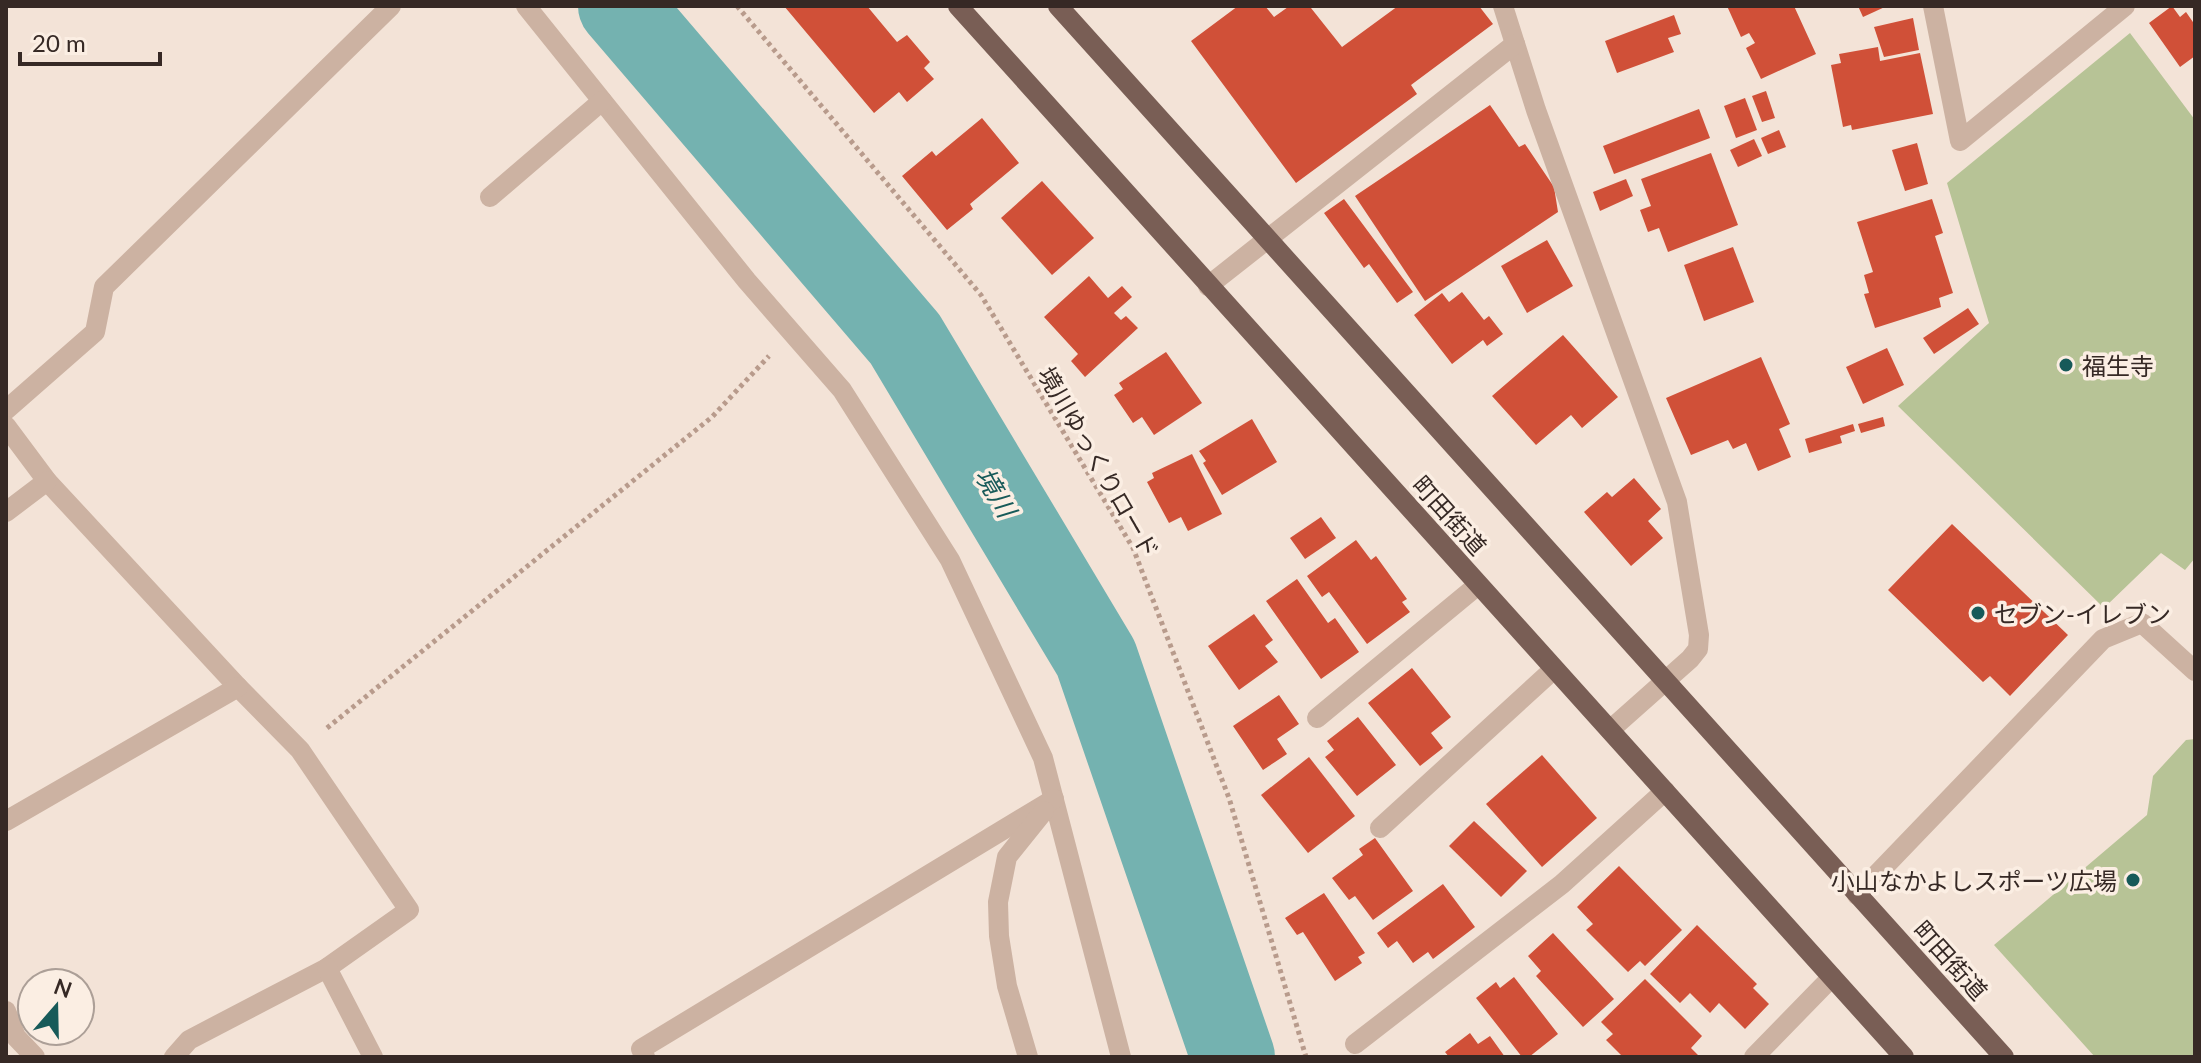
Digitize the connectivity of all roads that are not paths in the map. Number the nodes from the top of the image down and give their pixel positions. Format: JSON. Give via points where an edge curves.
{"nodes":[{"id":1,"x":391,"y":6,"type":"edge"},
{"id":2,"x":526,"y":6,"type":"edge"},
{"id":3,"x":958,"y":6,"type":"edge"},
{"id":4,"x":1058,"y":6,"type":"edge"},
{"id":5,"x":1933,"y":6,"type":"edge"},
{"id":6,"x":2125,"y":6,"type":"edge"},
{"id":7,"x":1507,"y":8,"type":"edge"},
{"id":8,"x":1515,"y":44,"type":"junction"},
{"id":9,"x":602,"y":101,"type":"junction"},
{"id":10,"x":490,"y":197,"type":"dead end"},
{"id":11,"x":1266,"y":238,"type":"junction"},
{"id":12,"x":1208,"y":286,"type":"junction"},
{"id":13,"x":6,"y":410,"type":"edge"},
{"id":14,"x":6,"y":426,"type":"edge"},
{"id":15,"x":47,"y":481,"type":"junction"},
{"id":16,"x":6,"y":512,"type":"edge"},
{"id":17,"x":1478,"y":585,"type":"junction"},
{"id":18,"x":1554,"y":669,"type":"junction"},
{"id":19,"x":2195,"y":671,"type":"edge"},
{"id":20,"x":1665,"y":681,"type":"junction"},
{"id":21,"x":238,"y":687,"type":"junction"},
{"id":22,"x":1317,"y":718,"type":"dead end"},
{"id":23,"x":1610,"y":730,"type":"junction"},
{"id":24,"x":1665,"y":791,"type":"junction"},
{"id":25,"x":1054,"y":799,"type":"junction"},
{"id":26,"x":6,"y":821,"type":"edge"},
{"id":27,"x":1380,"y":828,"type":"dead end"},
{"id":28,"x":1857,"y":895,"type":"junction"},
{"id":29,"x":327,"y":968,"type":"junction"},
{"id":30,"x":1832,"y":977,"type":"junction"},
{"id":31,"x":6,"y":1011,"type":"edge"},
{"id":32,"x":1355,"y":1044,"type":"dead end"},
{"id":33,"x":35,"y":1057,"type":"edge"},
{"id":34,"x":174,"y":1057,"type":"edge"},
{"id":35,"x":373,"y":1057,"type":"edge"},
{"id":36,"x":645,"y":1057,"type":"edge"},
{"id":37,"x":1028,"y":1057,"type":"edge"},
{"id":38,"x":1121,"y":1057,"type":"edge"},
{"id":39,"x":1754,"y":1057,"type":"edge"},
{"id":40,"x":1904,"y":1057,"type":"edge"},
{"id":41,"x":2004,"y":1057,"type":"edge"}],
"edges":[{"from":1,"to":13,"type":"street","via":[[104,287],[95,332]]},
{"from":2,"to":9,"type":"street"},
{"from":3,"to":12,"type":"main road","name":"町田街道"},
{"from":4,"to":11,"type":"main road","name":"町田街道"},
{"from":5,"to":6,"type":"street","via":[[1960,141]]},
{"from":7,"to":8,"type":"street"},
{"from":8,"to":11,"type":"street"},
{"from":8,"to":20,"type":"street","via":[[1677,502],[1699,635],[1698,649]]},
{"from":9,"to":10,"type":"street"},
{"from":9,"to":25,"type":"street","via":[[842,390],[950,560],[1043,758]]},
{"from":11,"to":12,"type":"street"},
{"from":11,"to":20,"type":"main road","name":"町田街道"},
{"from":12,"to":17,"type":"main road","name":"町田街道"},
{"from":14,"to":15,"type":"street"},
{"from":15,"to":16,"type":"street"},
{"from":15,"to":21,"type":"street"},
{"from":17,"to":18,"type":"main road","name":"町田街道"},
{"from":17,"to":22,"type":"street"},
{"from":18,"to":23,"type":"main road","name":"町田街道"},
{"from":18,"to":27,"type":"street"},
{"from":19,"to":28,"type":"street","via":[[2142,623],[2103,639]]},
{"from":20,"to":23,"type":"street"},
{"from":20,"to":28,"type":"main road","name":"町田街道"},
{"from":21,"to":26,"type":"street"},
{"from":21,"to":29,"type":"street","via":[[300,750],[409,910]]},
{"from":23,"to":24,"type":"main road","name":"町田街道"},
{"from":24,"to":30,"type":"main road","name":"町田街道"},
{"from":24,"to":32,"type":"street","via":[[1562,884]]},
{"from":25,"to":36,"type":"street","via":[[641,1049]]},
{"from":25,"to":37,"type":"street","via":[[1007,857],[998,902],[1007,986]]},
{"from":25,"to":38,"type":"street"},
{"from":28,"to":41,"type":"main road","name":"町田街道"},
{"from":29,"to":34,"type":"street","via":[[189,1040]]},
{"from":29,"to":35,"type":"street"},
{"from":30,"to":39,"type":"street"},
{"from":30,"to":40,"type":"main road","name":"町田街道"},
{"from":31,"to":33,"type":"street","via":[[16,1037]]}]}
